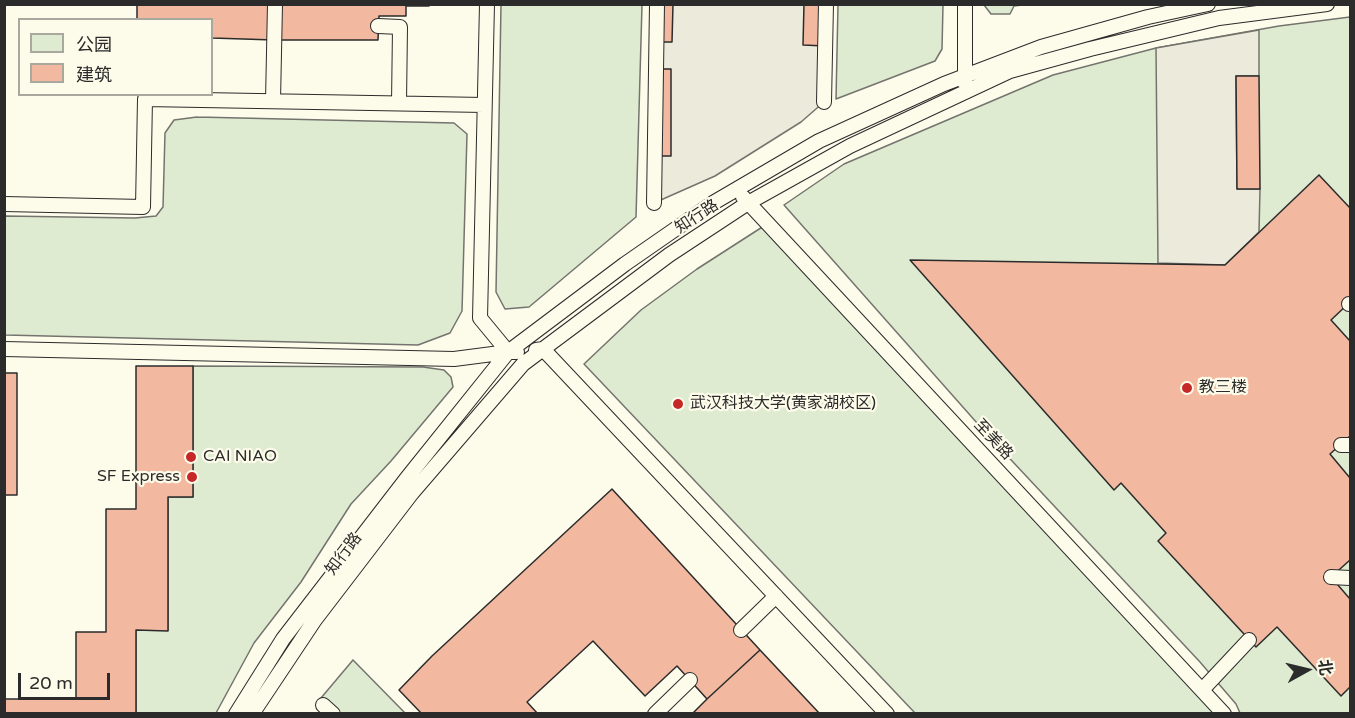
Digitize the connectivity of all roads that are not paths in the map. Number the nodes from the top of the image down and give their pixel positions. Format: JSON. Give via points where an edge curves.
{"nodes":[{"id":1,"x":274,"y":4,"type":"edge"},
{"id":2,"x":486,"y":4,"type":"edge"},
{"id":3,"x":657,"y":4,"type":"edge"},
{"id":4,"x":826,"y":4,"type":"edge"},
{"id":5,"x":965,"y":4,"type":"edge"},
{"id":6,"x":1208,"y":4,"type":"edge"},
{"id":7,"x":1327,"y":4,"type":"edge"},
{"id":8,"x":378,"y":26,"type":"dead end"},
{"id":9,"x":965,"y":76,"type":"junction"},
{"id":10,"x":965,"y":91,"type":"junction"},
{"id":11,"x":273,"y":101,"type":"junction"},
{"id":12,"x":824,"y":102,"type":"dead end"},
{"id":13,"x":399,"y":103,"type":"junction"},
{"id":14,"x":484,"y":105,"type":"junction"},
{"id":15,"x":736,"y":189,"type":"junction"},
{"id":16,"x":654,"y":203,"type":"dead end"},
{"id":17,"x":748,"y":203,"type":"junction"},
{"id":18,"x":4,"y":204,"type":"edge"},
{"id":19,"x":4,"y":349,"type":"edge"},
{"id":20,"x":543,"y":350,"type":"junction"},
{"id":21,"x":508,"y":352,"type":"junction"},
{"id":22,"x":1331,"y":577,"type":"dead end"},
{"id":23,"x":1350,"y":578,"type":"edge"},
{"id":24,"x":776,"y":596,"type":"junction"},
{"id":25,"x":741,"y":630,"type":"dead end"},
{"id":26,"x":1250,"y":640,"type":"dead end"},
{"id":27,"x":690,"y":680,"type":"dead end"},
{"id":28,"x":1203,"y":688,"type":"junction"},
{"id":29,"x":236,"y":714,"type":"edge"},
{"id":30,"x":252,"y":714,"type":"edge"},
{"id":31,"x":655,"y":714,"type":"edge"},
{"id":32,"x":887,"y":714,"type":"edge"},
{"id":33,"x":1224,"y":714,"type":"edge"}],
"edges":[{"from":1,"to":11,"type":"lane"},
{"from":2,"to":14,"type":"lane"},
{"from":3,"to":16,"type":"lane"},
{"from":4,"to":12,"type":"lane"},
{"from":5,"to":9,"type":"lane"},
{"from":6,"to":9,"type":"lane","name":"知行路","via":[[1041,46]]},
{"from":7,"to":10,"type":"lane","name":"知行路","via":[[1219,18],[1090,49],[1010,71]]},
{"from":8,"to":13,"type":"lane","via":[[400,27]]},
{"from":9,"to":10,"type":"lane"},
{"from":9,"to":15,"type":"lane","name":"知行路","via":[[819,141]]},
{"from":10,"to":17,"type":"lane","name":"知行路","via":[[850,146]]},
{"from":11,"to":13,"type":"lane"},
{"from":11,"to":18,"type":"lane","via":[[145,99],[143,207]]},
{"from":13,"to":14,"type":"lane"},
{"from":14,"to":21,"type":"lane","via":[[480,318]]},
{"from":15,"to":17,"type":"lane","name":"至美路"},
{"from":15,"to":21,"type":"lane","name":"知行路","via":[[625,264]]},
{"from":17,"to":20,"type":"lane","name":"知行路","via":[[669,255]]},
{"from":17,"to":28,"type":"lane","name":"至美路"},
{"from":19,"to":21,"type":"lane","via":[[454,359]]},
{"from":20,"to":21,"type":"lane"},
{"from":20,"to":24,"type":"lane"},
{"from":20,"to":30,"type":"lane","name":"知行路","via":[[523,364],[412,493],[314,621]]},
{"from":21,"to":29,"type":"lane","name":"知行路","via":[[289,632]]},
{"from":22,"to":23,"type":"lane"},
{"from":24,"to":25,"type":"lane"},
{"from":24,"to":32,"type":"lane"},
{"from":26,"to":28,"type":"lane"},
{"from":27,"to":31,"type":"lane"},
{"from":28,"to":33,"type":"lane","name":"至美路"}]}
